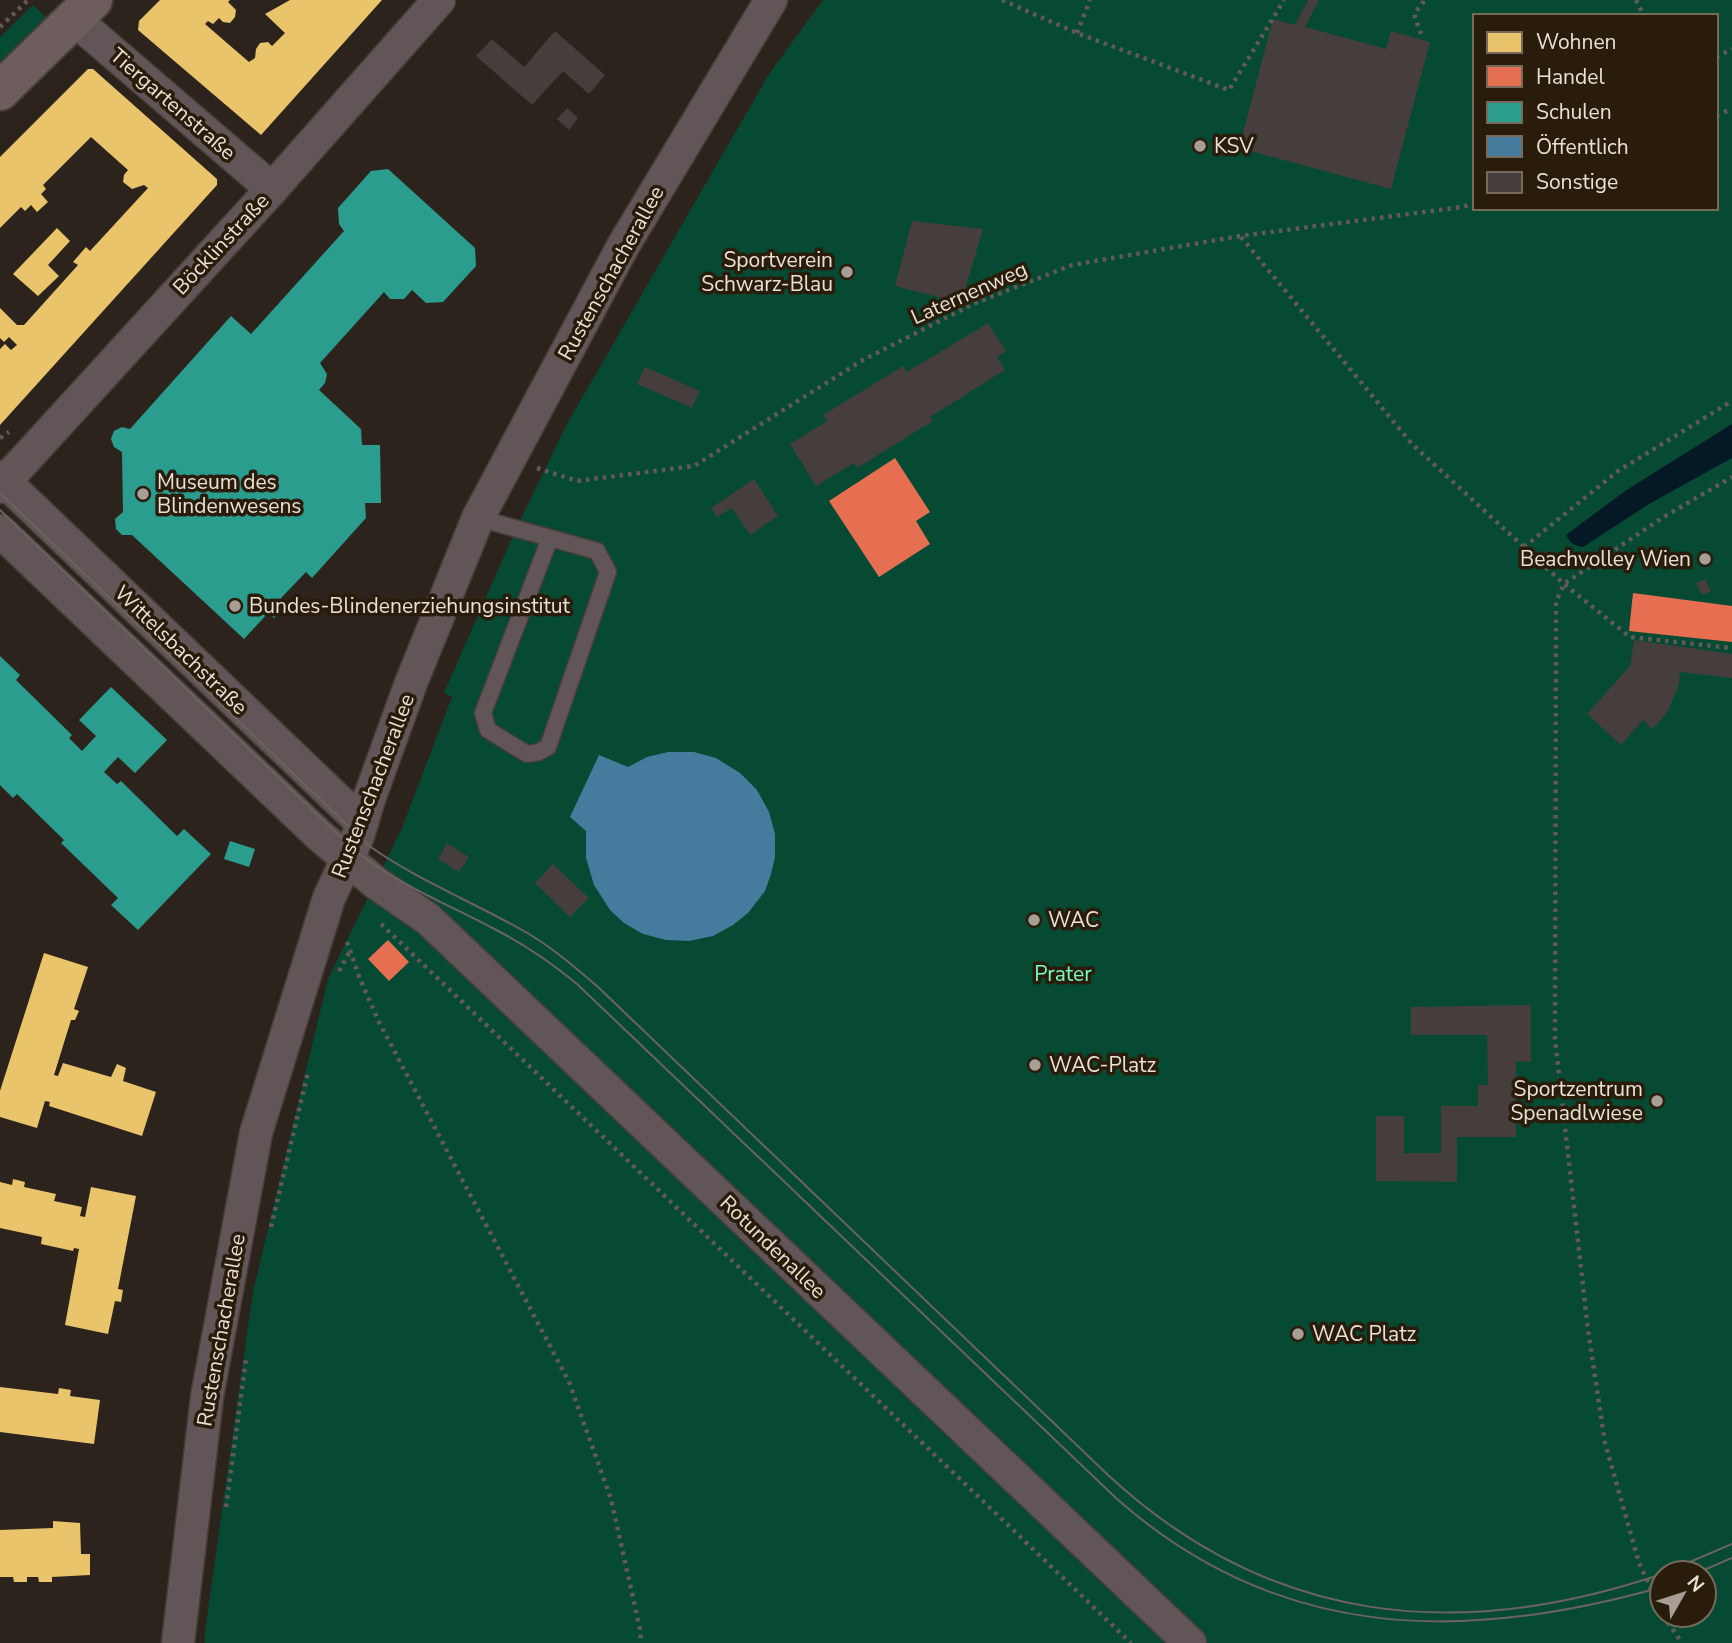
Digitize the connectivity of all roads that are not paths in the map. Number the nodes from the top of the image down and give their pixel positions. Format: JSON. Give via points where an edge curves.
{"nodes":[{"id":1,"x":439,"y":0,"type":"edge"},
{"id":2,"x":767,"y":1,"type":"edge"},
{"id":3,"x":84,"y":10,"type":"edge"},
{"id":4,"x":0,"y":91,"type":"edge"},
{"id":5,"x":272,"y":189,"type":"junction"},
{"id":6,"x":1,"y":482,"type":"edge"},
{"id":7,"x":478,"y":519,"type":"junction"},
{"id":8,"x":0,"y":531,"type":"edge"},
{"id":9,"x":550,"y":538,"type":"junction"},
{"id":10,"x":362,"y":823,"type":"junction"},
{"id":11,"x":348,"y":860,"type":"junction"},
{"id":12,"x":178,"y":1643,"type":"edge"},
{"id":13,"x":1190,"y":1643,"type":"edge"}],
"edges":[{"from":1,"to":5,"type":"street","name":"Böcklinstraße"},
{"from":2,"to":7,"type":"street","name":"Rustenschacherallee","via":[[623,246]]},
{"from":3,"to":4,"type":"main road"},
{"from":3,"to":5,"type":"street","name":"Tiergartenstraße"},
{"from":5,"to":6,"type":"street","name":"Böcklinstraße"},
{"from":6,"to":10,"type":"street","name":"Wittelsbachstraße"},
{"from":7,"to":9,"type":"lane"},
{"from":7,"to":10,"type":"street","name":"Rustenschacherallee","via":[[411,683]]},
{"from":8,"to":11,"type":"street","name":"Wittelsbachstraße"},
{"from":9,"to":9,"type":"lane","via":[[597,551],[608,572],[548,747],[527,754],[488,730],[483,713]]},
{"from":10,"to":11,"type":"street","name":"Rustenschacherallee"},
{"from":11,"to":12,"type":"street","name":"Rustenschacherallee","via":[[329,898],[256,1133],[207,1397]]},
{"from":11,"to":13,"type":"street","name":"Rotundenallee","via":[[428,919]]}]}
